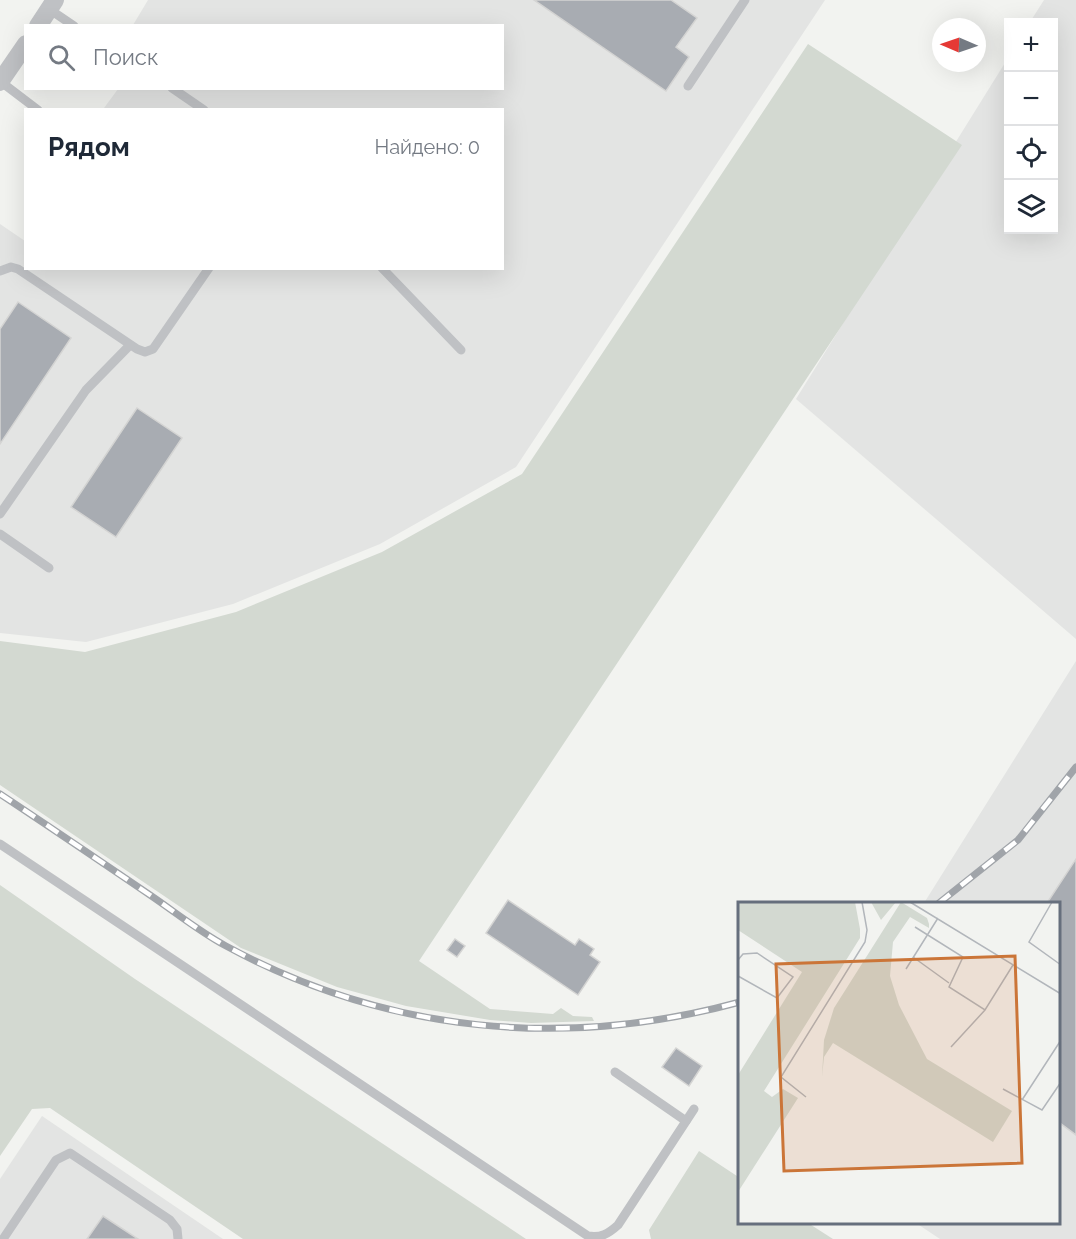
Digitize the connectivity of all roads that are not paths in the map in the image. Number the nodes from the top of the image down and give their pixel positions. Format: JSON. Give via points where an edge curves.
{"nodes":[{"id":1,"x":745,"y":0,"type":"edge"},
{"id":2,"x":52,"y":5,"type":"edge"},
{"id":3,"x":39,"y":24,"type":"edge"},
{"id":4,"x":72,"y":24,"type":"edge"},
{"id":5,"x":24,"y":47,"type":"edge"},
{"id":6,"x":0,"y":82,"type":"edge"},
{"id":7,"x":688,"y":86,"type":"dead end"},
{"id":8,"x":175,"y":90,"type":"edge"},
{"id":9,"x":35,"y":108,"type":"edge"},
{"id":10,"x":201,"y":108,"type":"edge"},
{"id":11,"x":208,"y":270,"type":"edge"},
{"id":12,"x":384,"y":270,"type":"edge"},
{"id":13,"x":0,"y":271,"type":"edge"},
{"id":14,"x":130,"y":345,"type":"junction"},
{"id":15,"x":461,"y":350,"type":"dead end"},
{"id":16,"x":0,"y":514,"type":"edge"},
{"id":17,"x":0,"y":534,"type":"edge"},
{"id":18,"x":50,"y":568,"type":"dead end"},
{"id":19,"x":0,"y":843,"type":"edge"},
{"id":20,"x":615,"y":1072,"type":"dead end"},
{"id":21,"x":694,"y":1109,"type":"dead end"},
{"id":22,"x":686,"y":1121,"type":"junction"},
{"id":23,"x":3,"y":1239,"type":"edge"},
{"id":24,"x":178,"y":1239,"type":"edge"}],
"edges":[{"from":1,"to":7,"type":"lane"},
{"from":2,"to":3,"type":"street"},
{"from":2,"to":4,"type":"lane"},
{"from":5,"to":6,"type":"street"},
{"from":6,"to":9,"type":"lane"},
{"from":8,"to":10,"type":"lane"},
{"from":11,"to":14,"type":"lane","via":[[153,349],[145,352]]},
{"from":12,"to":15,"type":"lane"},
{"from":13,"to":14,"type":"lane","via":[[18,269]]},
{"from":14,"to":16,"type":"lane","via":[[86,390]]},
{"from":17,"to":18,"type":"lane"},
{"from":19,"to":22,"type":"lane","via":[[588,1236],[599,1238],[618,1225]]},
{"from":20,"to":22,"type":"lane"},
{"from":21,"to":22,"type":"lane"},
{"from":23,"to":24,"type":"lane","via":[[56,1160],[70,1153],[170,1220]]}]}
